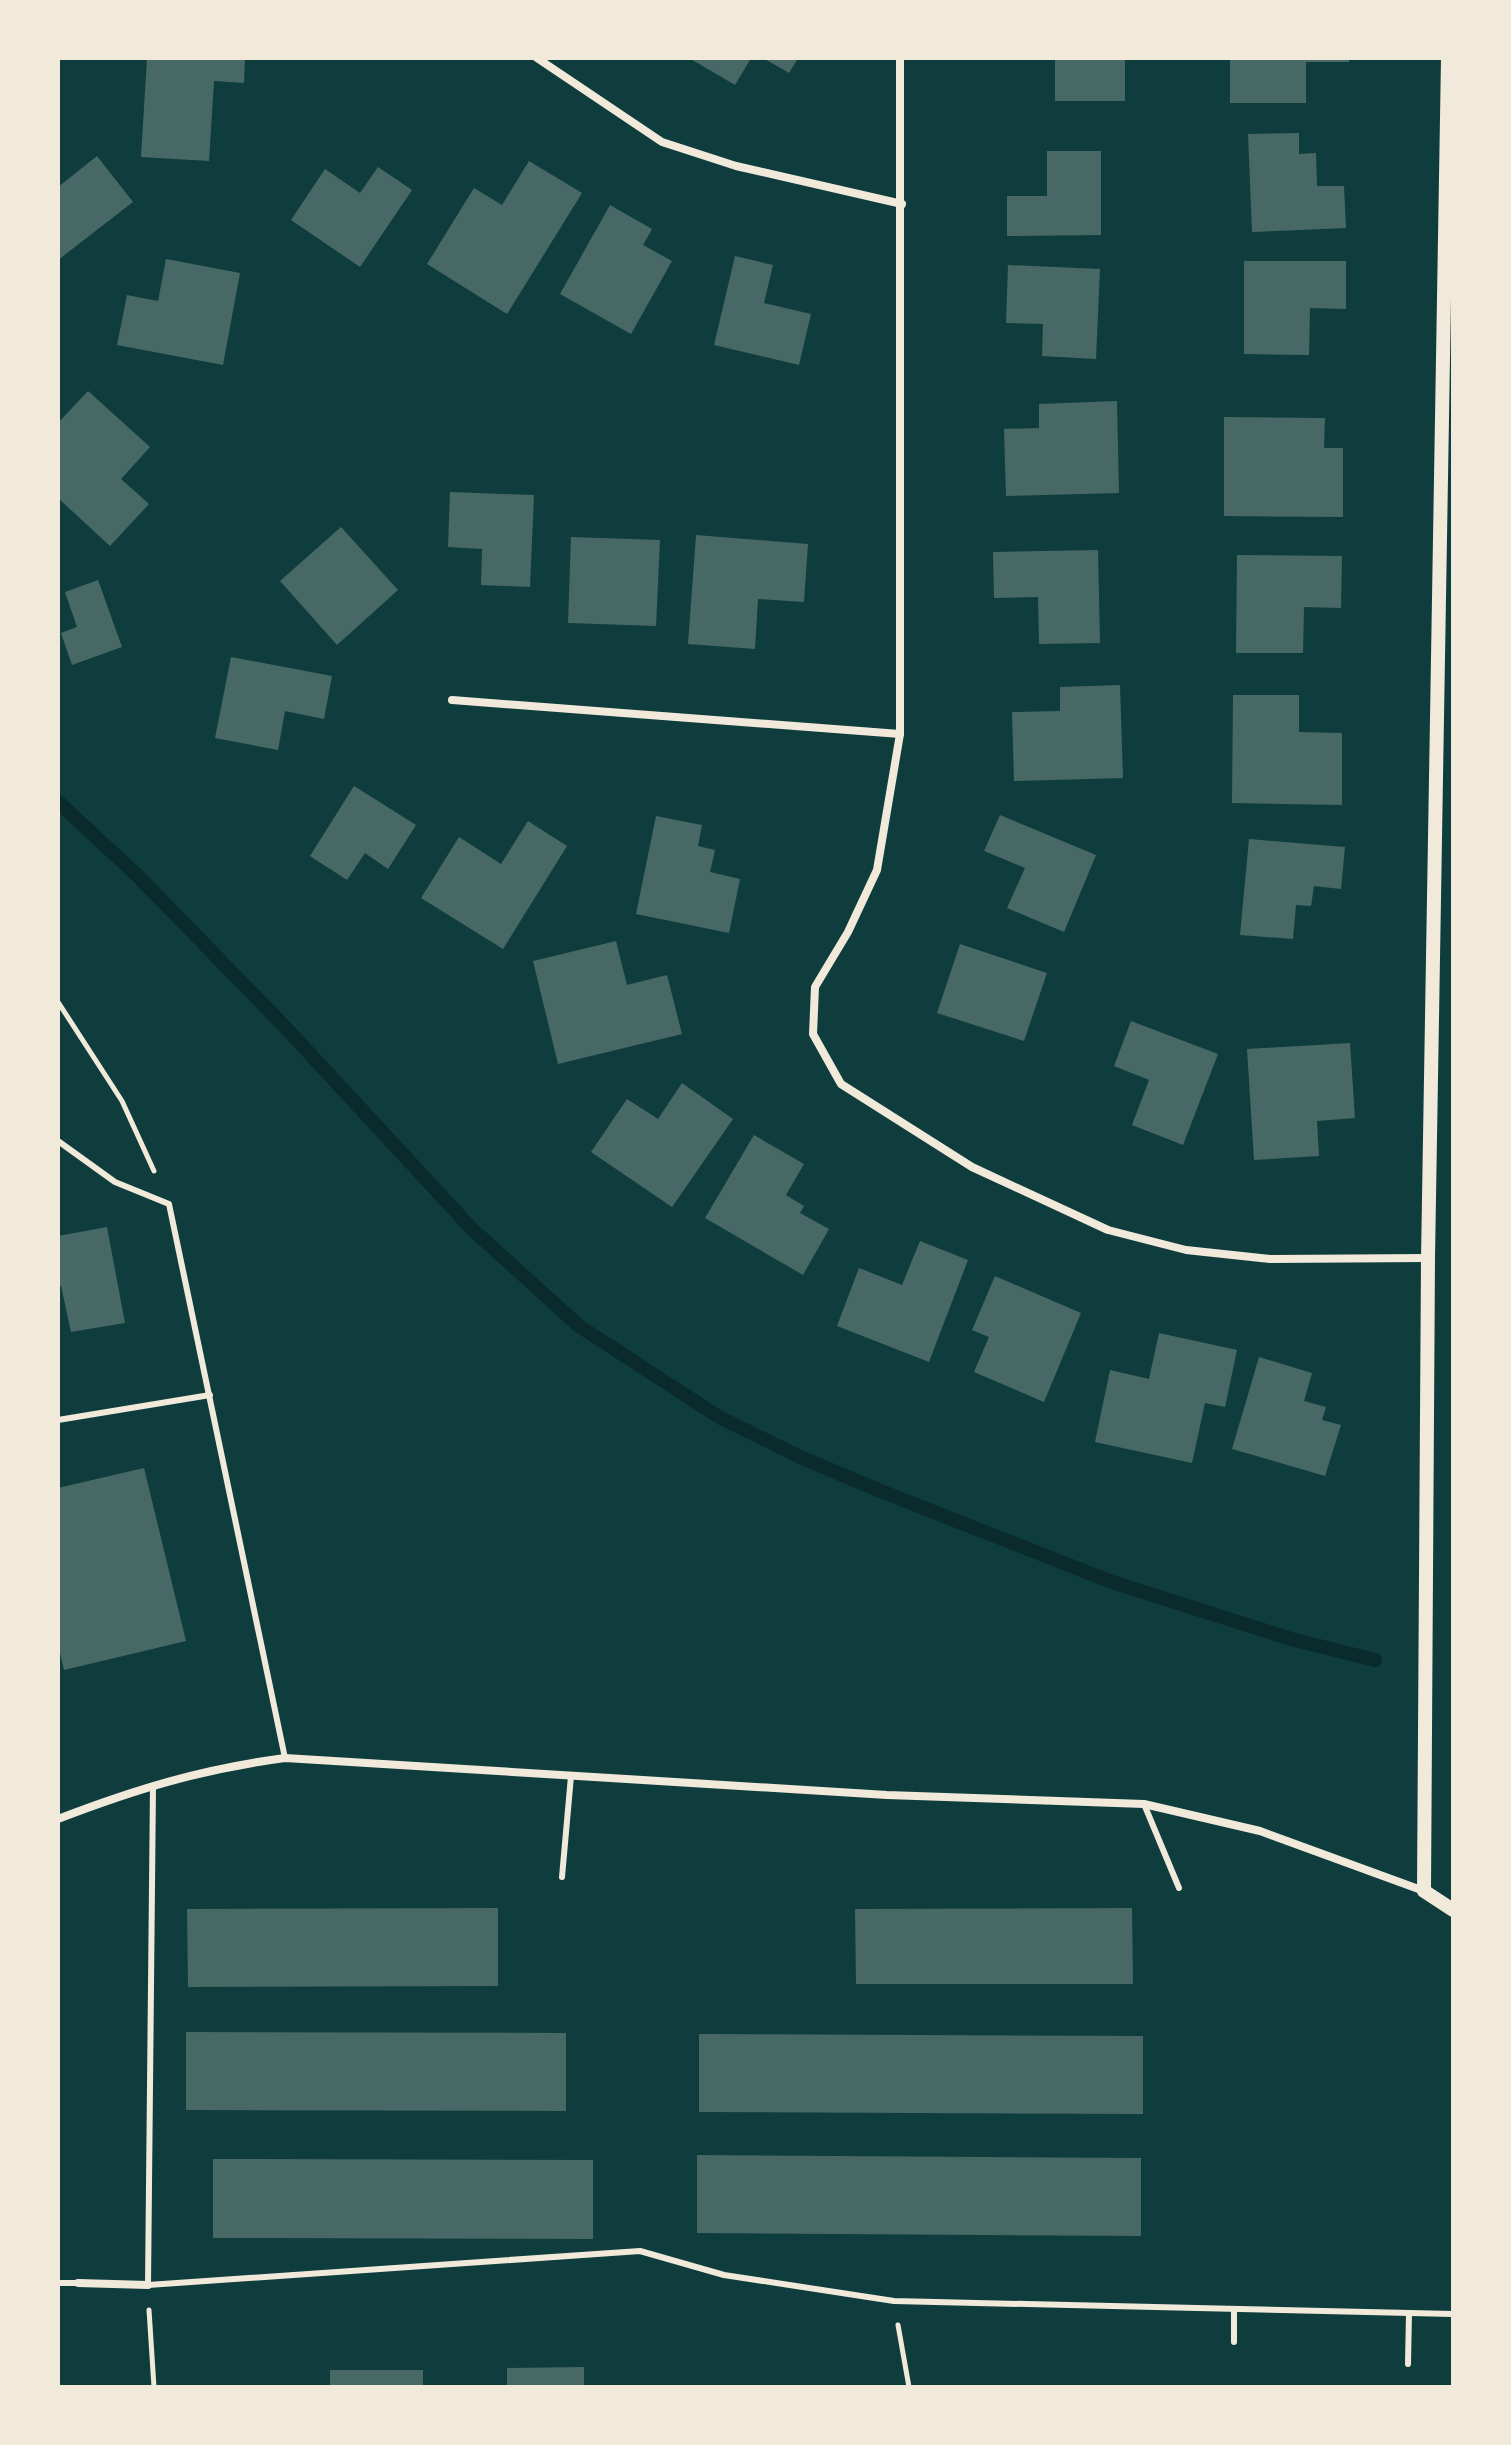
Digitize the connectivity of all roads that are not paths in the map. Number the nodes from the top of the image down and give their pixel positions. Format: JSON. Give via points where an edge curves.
{"nodes":[{"id":1,"x":537,"y":58,"type":"edge"},
{"id":2,"x":900,"y":58,"type":"edge"},
{"id":3,"x":1448,"y":58,"type":"edge"},
{"id":4,"x":902,"y":204,"type":"junction"},
{"id":5,"x":452,"y":700,"type":"dead end"},
{"id":6,"x":900,"y":734,"type":"junction"},
{"id":7,"x":58,"y":1141,"type":"edge"},
{"id":8,"x":1428,"y":1258,"type":"junction"},
{"id":9,"x":210,"y":1395,"type":"junction"},
{"id":10,"x":58,"y":1420,"type":"edge"},
{"id":11,"x":285,"y":1758,"type":"junction"},
{"id":12,"x":571,"y":1776,"type":"junction"},
{"id":13,"x":153,"y":1786,"type":"junction"},
{"id":14,"x":1144,"y":1804,"type":"junction"},
{"id":15,"x":58,"y":1819,"type":"edge"},
{"id":16,"x":562,"y":1877,"type":"dead end"},
{"id":17,"x":1179,"y":1888,"type":"dead end"},
{"id":18,"x":1424,"y":1891,"type":"junction"},
{"id":19,"x":1453,"y":1910,"type":"edge"},
{"id":20,"x":58,"y":2283,"type":"edge"},
{"id":21,"x":78,"y":2283,"type":"joint"},
{"id":22,"x":148,"y":2285,"type":"junction"},
{"id":23,"x":1234,"y":2309,"type":"junction"},
{"id":24,"x":1409,"y":2313,"type":"junction"},
{"id":25,"x":1453,"y":2314,"type":"edge"},
{"id":26,"x":1234,"y":2342,"type":"dead end"},
{"id":27,"x":1408,"y":2364,"type":"dead end"}],
"edges":[{"from":1,"to":4,"type":"street","via":[[662,142],[736,166]]},
{"from":2,"to":4,"type":"street"},
{"from":3,"to":8,"type":"street"},
{"from":4,"to":6,"type":"street"},
{"from":5,"to":6,"type":"street"},
{"from":6,"to":8,"type":"street","via":[[877,870],[815,987],[813,1034],[841,1084],[972,1167],[1108,1230],[1186,1250],[1270,1259]]},
{"from":7,"to":9,"type":"lane","via":[[115,1182],[169,1204]]},
{"from":8,"to":18,"type":"street"},
{"from":9,"to":10,"type":"lane"},
{"from":9,"to":11,"type":"lane"},
{"from":11,"to":12,"type":"street"},
{"from":11,"to":13,"type":"street","via":[[211,1768]]},
{"from":12,"to":14,"type":"street"},
{"from":12,"to":16,"type":"lane"},
{"from":13,"to":15,"type":"street"},
{"from":13,"to":22,"type":"lane"},
{"from":14,"to":17,"type":"lane"},
{"from":14,"to":18,"type":"street","via":[[1260,1831]]},
{"from":18,"to":19,"type":"street"},
{"from":20,"to":21,"type":"lane"},
{"from":21,"to":22,"type":"street"},
{"from":22,"to":23,"type":"lane","via":[[640,2251],[724,2275],[894,2301]]},
{"from":23,"to":24,"type":"lane"},
{"from":23,"to":26,"type":"lane"},
{"from":24,"to":25,"type":"lane"},
{"from":24,"to":27,"type":"lane"}]}
